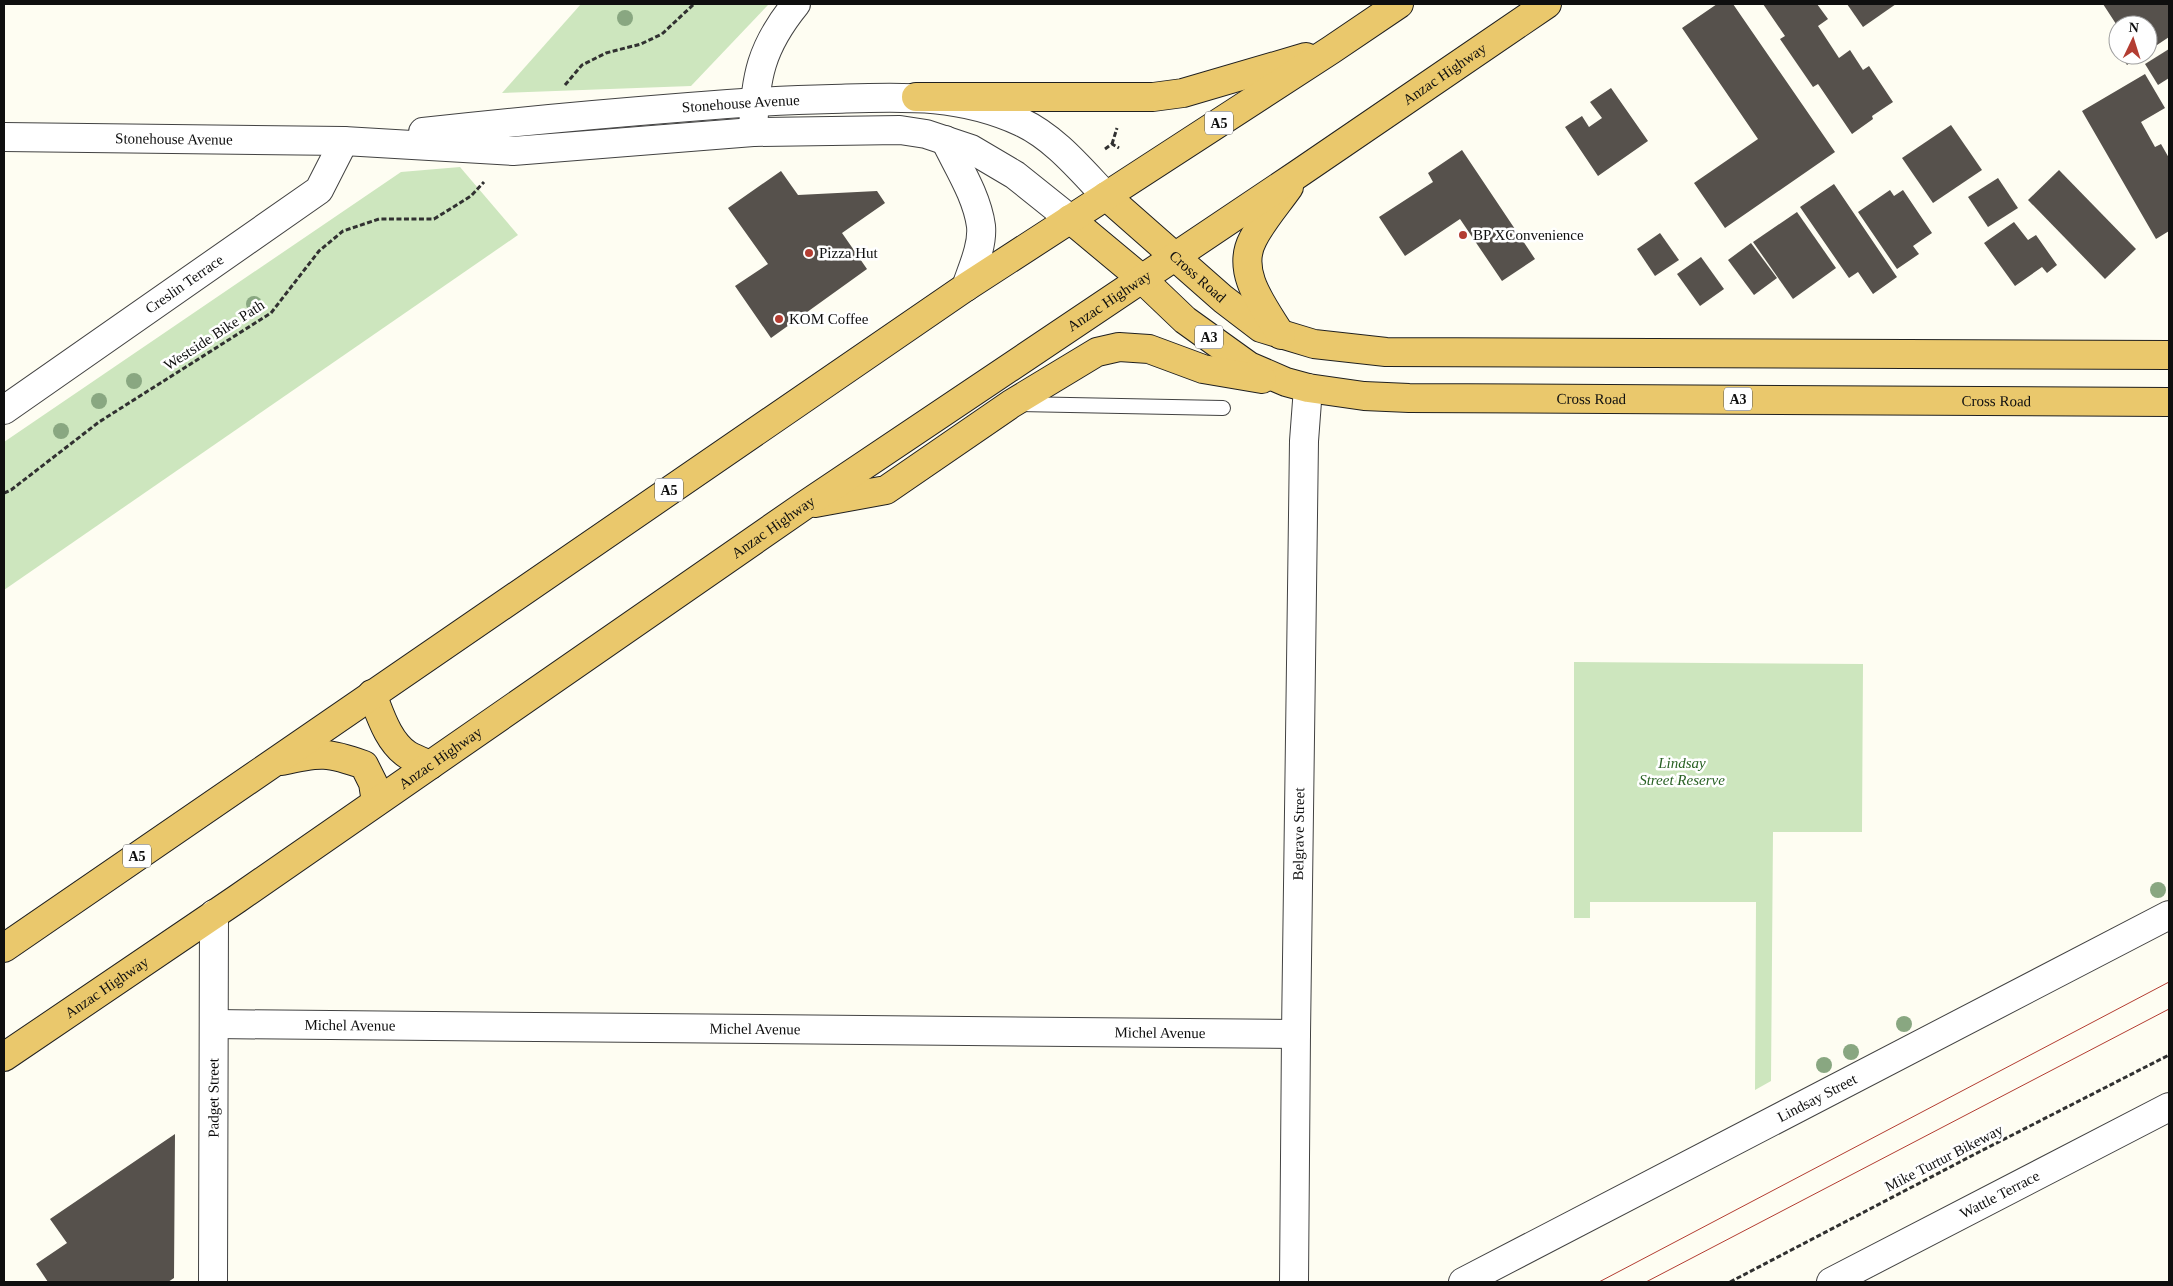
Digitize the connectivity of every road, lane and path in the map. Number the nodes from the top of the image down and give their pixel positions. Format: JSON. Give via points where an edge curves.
{"nodes":[{"id":1,"x":694,"y":4,"type":"edge"},
{"id":2,"x":796,"y":4,"type":"edge"},
{"id":3,"x":1399,"y":4,"type":"edge"},
{"id":4,"x":1547,"y":4,"type":"edge"},
{"id":5,"x":1332,"y":50,"type":"junction"},
{"id":6,"x":561,"y":90,"type":"dead end"},
{"id":7,"x":916,"y":97,"type":"junction"},
{"id":8,"x":754,"y":102,"type":"junction"},
{"id":9,"x":753,"y":132,"type":"junction"},
{"id":10,"x":4,"y":137,"type":"edge"},
{"id":11,"x":945,"y":140,"type":"junction"},
{"id":12,"x":344,"y":141,"type":"junction"},
{"id":13,"x":1298,"y":174,"type":"junction"},
{"id":14,"x":488,"y":177,"type":"dead end"},
{"id":15,"x":1106,"y":196,"type":"junction"},
{"id":16,"x":1070,"y":219,"type":"junction"},
{"id":17,"x":1174,"y":257,"type":"junction"},
{"id":18,"x":1142,"y":279,"type":"junction"},
{"id":19,"x":966,"y":287,"type":"junction"},
{"id":20,"x":1281,"y":335,"type":"junction"},
{"id":21,"x":2169,"y":355,"type":"edge"},
{"id":22,"x":1297,"y":385,"type":"junction"},
{"id":23,"x":2169,"y":402,"type":"edge"},
{"id":24,"x":1011,"y":404,"type":"junction"},
{"id":25,"x":1223,"y":408,"type":"dead end"},
{"id":26,"x":4,"y":410,"type":"edge"},
{"id":27,"x":4,"y":493,"type":"edge"},
{"id":28,"x":805,"y":504,"type":"junction"},
{"id":29,"x":372,"y":694,"type":"junction"},
{"id":30,"x":271,"y":764,"type":"junction"},
{"id":31,"x":430,"y":765,"type":"junction"},
{"id":32,"x":376,"y":802,"type":"junction"},
{"id":33,"x":214,"y":914,"type":"junction"},
{"id":34,"x":2169,"y":915,"type":"edge"},
{"id":35,"x":4,"y":948,"type":"edge"},
{"id":36,"x":214,"y":1024,"type":"junction"},
{"id":37,"x":1296,"y":1034,"type":"junction"},
{"id":38,"x":2169,"y":1055,"type":"edge"},
{"id":39,"x":4,"y":1057,"type":"edge"},
{"id":40,"x":2169,"y":1107,"type":"edge"},
{"id":41,"x":212,"y":1282,"type":"edge"},
{"id":42,"x":1294,"y":1282,"type":"edge"},
{"id":43,"x":1464,"y":1282,"type":"edge"},
{"id":44,"x":1730,"y":1282,"type":"edge"},
{"id":45,"x":1831,"y":1282,"type":"edge"}],
"edges":[{"from":1,"to":6,"type":"path","via":[[662,34],[641,44],[606,53],[582,66]]},
{"from":2,"to":8,"type":"street","via":[[766,48]]},
{"from":3,"to":5,"type":"highway","number":"A5"},
{"from":4,"to":13,"type":"highway","name":"Anzac Highway"},
{"from":5,"to":7,"type":"highway","via":[[1183,93],[1153,97]]},
{"from":5,"to":15,"type":"highway","number":"A5"},
{"from":7,"to":8,"type":"street","name":"Stonehouse Avenue"},
{"from":7,"to":15,"type":"street","name":"Stonehouse Avenue","via":[[966,103],[1035,129]]},
{"from":8,"to":9,"type":"street"},
{"from":8,"to":12,"type":"street","name":"Stonehouse Avenue","via":[[536,120]]},
{"from":9,"to":11,"type":"street","name":"Stonehouse Avenue","via":[[900,130]]},
{"from":9,"to":12,"type":"street","name":"Stonehouse Avenue","via":[[512,150]]},
{"from":10,"to":12,"type":"street","name":"Stonehouse Avenue"},
{"from":11,"to":16,"type":"street","name":"Stonehouse Avenue","via":[[971,149],[1015,175]]},
{"from":11,"to":19,"type":"street","via":[[975,204],[981,228],[978,252]]},
{"from":12,"to":26,"type":"street","name":"Creslin Terrace","via":[[319,190]]},
{"from":13,"to":17,"type":"highway","name":"Anzac Highway"},
{"from":13,"to":20,"type":"highway","via":[[1252,241],[1246,261],[1252,284]]},
{"from":14,"to":27,"type":"path","name":"Westside Bike Path","via":[[471,196],[434,219],[379,219],[343,231],[319,251],[271,313],[99,422]]},
{"from":15,"to":16,"type":"highway","number":"A5"},
{"from":15,"to":17,"type":"highway","name":"Cross Road","number":"A3"},
{"from":16,"to":18,"type":"highway","name":"Cross Road","number":"A3"},
{"from":16,"to":19,"type":"highway","number":"A5"},
{"from":17,"to":18,"type":"highway","name":"Anzac Highway"},
{"from":17,"to":20,"type":"highway","name":"Cross Road","number":"A3","via":[[1261,328]]},
{"from":18,"to":22,"type":"highway","name":"Cross Road","number":"A3","via":[[1185,320],[1248,366]]},
{"from":18,"to":28,"type":"highway","name":"Anzac Highway"},
{"from":19,"to":29,"type":"highway","number":"A5"},
{"from":20,"to":21,"type":"highway","name":"Cross Road","number":"A3","via":[[1314,344],[1386,352]]},
{"from":22,"to":23,"type":"highway","name":"Cross Road","number":"A3","via":[[1364,396],[1410,398]]},
{"from":22,"to":24,"type":"highway","via":[[1204,369],[1149,349],[1119,347],[1097,352]]},
{"from":22,"to":37,"type":"street","name":"Belgrave Street","via":[[1304,441]]},
{"from":24,"to":25,"type":"lane"},
{"from":24,"to":28,"type":"highway","via":[[886,490]]},
{"from":28,"to":31,"type":"highway","name":"Anzac Highway"},
{"from":29,"to":30,"type":"highway","number":"A5"},
{"from":29,"to":31,"type":"highway","via":[[392,738],[407,754]]},
{"from":30,"to":32,"type":"highway","via":[[316,753],[364,765],[374,783]]},
{"from":30,"to":35,"type":"highway","number":"A5"},
{"from":31,"to":32,"type":"highway","name":"Anzac Highway"},
{"from":32,"to":33,"type":"highway","name":"Anzac Highway"},
{"from":33,"to":36,"type":"street","name":"Padget Street"},
{"from":33,"to":39,"type":"highway","name":"Anzac Highway"},
{"from":34,"to":43,"type":"street","name":"Lindsay Street"},
{"from":36,"to":37,"type":"street","name":"Michel Avenue"},
{"from":36,"to":41,"type":"street","name":"Padget Street"},
{"from":37,"to":42,"type":"street","name":"Belgrave Street"},
{"from":38,"to":44,"type":"path","name":"Mike Turtur Bikeway"},
{"from":40,"to":45,"type":"street","name":"Wattle Terrace"}]}
